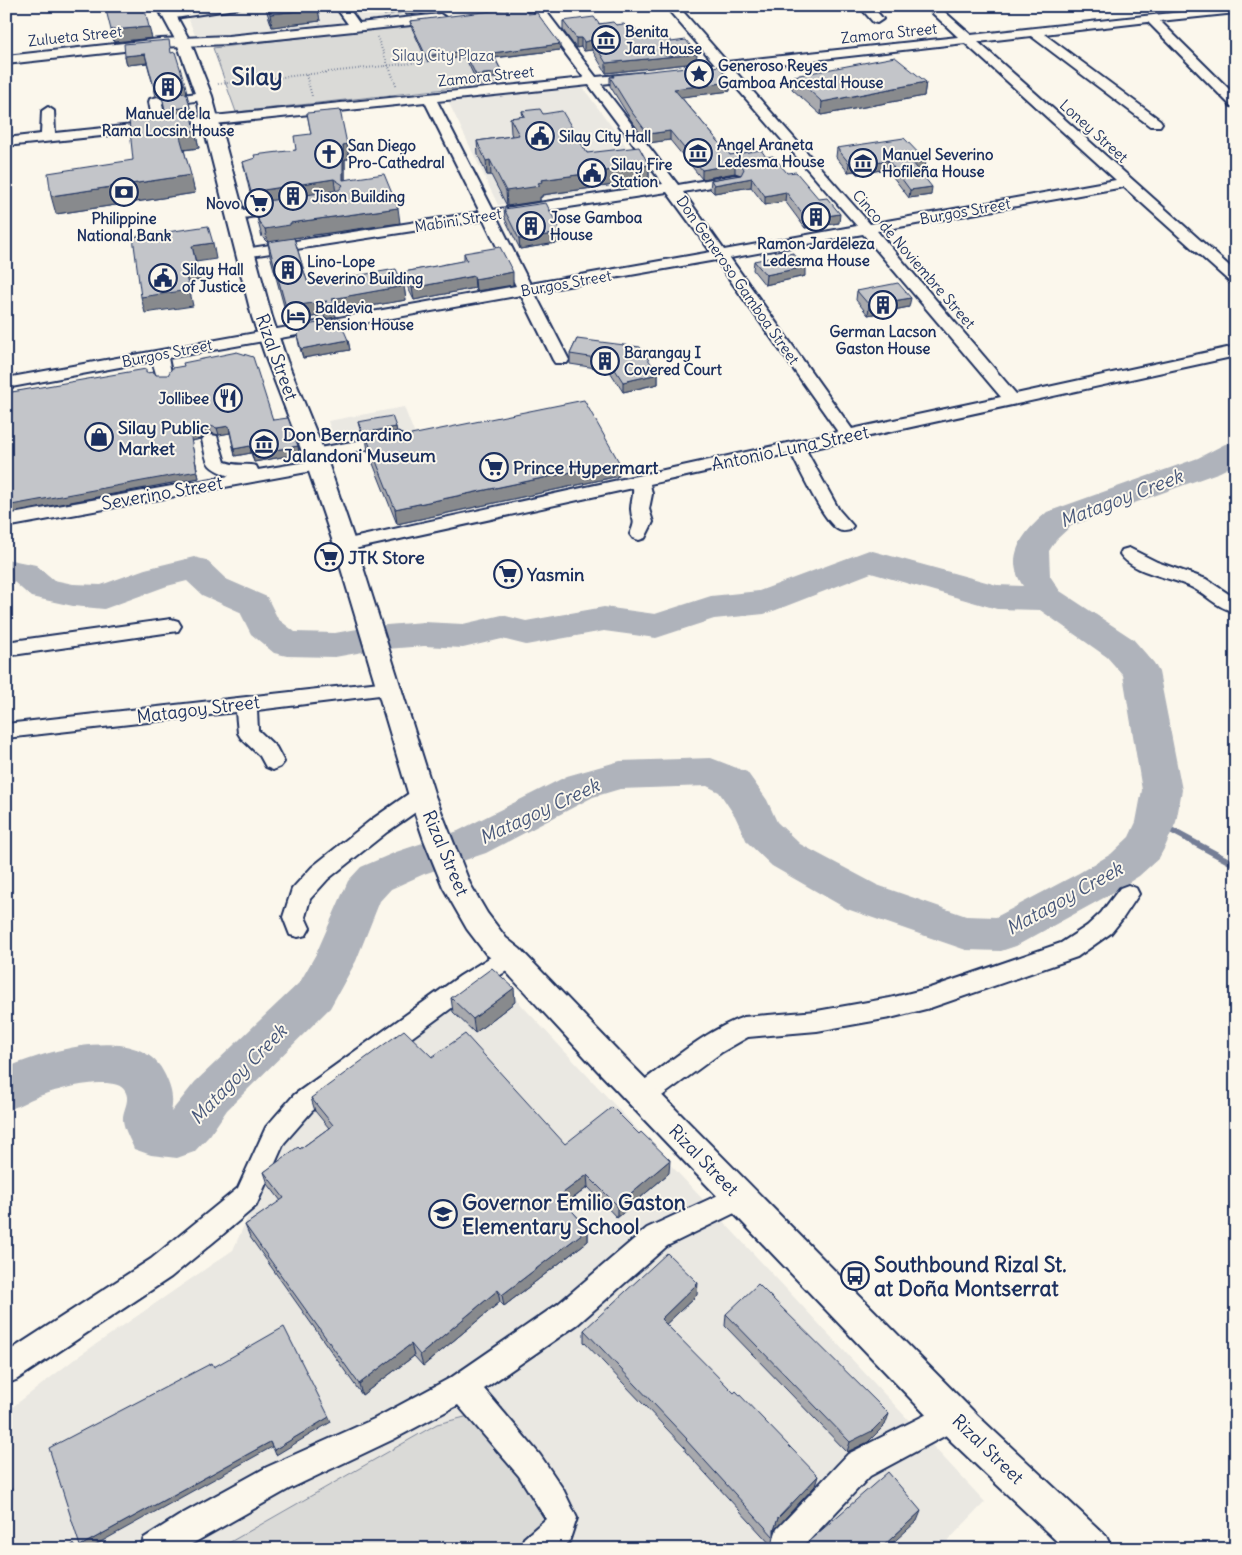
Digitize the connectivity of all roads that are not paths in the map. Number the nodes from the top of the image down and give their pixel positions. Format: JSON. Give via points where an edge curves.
{"nodes":[{"id":1,"x":235,"y":6,"type":"edge"},
{"id":2,"x":340,"y":6,"type":"edge"},
{"id":3,"x":535,"y":6,"type":"edge"},
{"id":4,"x":671,"y":6,"type":"edge"},
{"id":5,"x":865,"y":6,"type":"edge"},
{"id":6,"x":930,"y":6,"type":"edge"},
{"id":7,"x":1236,"y":9,"type":"edge"},
{"id":8,"x":166,"y":10,"type":"edge"},
{"id":9,"x":483,"y":13,"type":"edge"},
{"id":10,"x":455,"y":16,"type":"edge"},
{"id":11,"x":1150,"y":18,"type":"junction"},
{"id":12,"x":877,"y":19,"type":"dead end"},
{"id":13,"x":356,"y":27,"type":"junction"},
{"id":14,"x":1035,"y":33,"type":"junction"},
{"id":15,"x":970,"y":40,"type":"junction"},
{"id":16,"x":184,"y":43,"type":"junction"},
{"id":17,"x":6,"y":60,"type":"edge"},
{"id":18,"x":724,"y":67,"type":"junction"},
{"id":19,"x":677,"y":72,"type":"edge"},
{"id":20,"x":649,"y":75,"type":"edge"},
{"id":21,"x":592,"y":81,"type":"junction"},
{"id":22,"x":203,"y":91,"type":"junction"},
{"id":23,"x":188,"y":98,"type":"edge"},
{"id":24,"x":429,"y":98,"type":"junction"},
{"id":25,"x":158,"y":102,"type":"edge"},
{"id":26,"x":1236,"y":103,"type":"edge"},
{"id":27,"x":48,"y":111,"type":"dead end"},
{"id":28,"x":265,"y":116,"type":"junction"},
{"id":29,"x":212,"y":122,"type":"junction"},
{"id":30,"x":1155,"y":123,"type":"dead end"},
{"id":31,"x":160,"y":127,"type":"junction"},
{"id":32,"x":285,"y":127,"type":"dead end"},
{"id":33,"x":48,"y":138,"type":"junction"},
{"id":34,"x":6,"y":142,"type":"edge"},
{"id":35,"x":735,"y":179,"type":"edge"},
{"id":36,"x":1126,"y":182,"type":"junction"},
{"id":37,"x":672,"y":189,"type":"junction"},
{"id":38,"x":300,"y":205,"type":"edge"},
{"id":39,"x":236,"y":215,"type":"junction"},
{"id":40,"x":488,"y":216,"type":"junction"},
{"id":41,"x":867,"y":229,"type":"junction"},
{"id":42,"x":246,"y":253,"type":"junction"},
{"id":43,"x":720,"y":256,"type":"junction"},
{"id":44,"x":1236,"y":280,"type":"edge"},
{"id":45,"x":527,"y":290,"type":"junction"},
{"id":46,"x":268,"y":334,"type":"junction"},
{"id":47,"x":1236,"y":350,"type":"edge"},
{"id":48,"x":159,"y":355,"type":"junction"},
{"id":49,"x":561,"y":360,"type":"dead end"},
{"id":50,"x":164,"y":377,"type":"edge"},
{"id":51,"x":6,"y":383,"type":"edge"},
{"id":52,"x":1012,"y":400,"type":"junction"},
{"id":53,"x":848,"y":435,"type":"junction"},
{"id":54,"x":410,"y":437,"type":"edge"},
{"id":55,"x":211,"y":440,"type":"dead end"},
{"id":56,"x":796,"y":447,"type":"junction"},
{"id":57,"x":316,"y":459,"type":"junction"},
{"id":58,"x":641,"y":481,"type":"junction"},
{"id":59,"x":6,"y":521,"type":"edge"},
{"id":60,"x":844,"y":526,"type":"dead end"},
{"id":61,"x":639,"y":534,"type":"dead end"},
{"id":62,"x":345,"y":545,"type":"junction"},
{"id":63,"x":1129,"y":554,"type":"dead end"},
{"id":64,"x":1236,"y":606,"type":"edge"},
{"id":65,"x":172,"y":626,"type":"dead end"},
{"id":66,"x":6,"y":650,"type":"edge"},
{"id":67,"x":389,"y":688,"type":"junction"},
{"id":68,"x":246,"y":704,"type":"junction"},
{"id":69,"x":6,"y":731,"type":"edge"},
{"id":70,"x":273,"y":762,"type":"dead end"},
{"id":71,"x":422,"y":796,"type":"junction"},
{"id":72,"x":1128,"y":894,"type":"dead end"},
{"id":73,"x":298,"y":928,"type":"dead end"},
{"id":74,"x":510,"y":957,"type":"junction"},
{"id":75,"x":642,"y":1096,"type":"junction"},
{"id":76,"x":740,"y":1196,"type":"junction"},
{"id":77,"x":6,"y":1370,"type":"edge"},
{"id":78,"x":462,"y":1386,"type":"junction"},
{"id":79,"x":953,"y":1416,"type":"junction"},
{"id":80,"x":788,"y":1540,"type":"dead end"},
{"id":81,"x":156,"y":1549,"type":"edge"},
{"id":82,"x":535,"y":1549,"type":"edge"},
{"id":83,"x":1093,"y":1549,"type":"edge"}],
"edges":[{"from":1,"to":8,"type":"street"},
{"from":2,"to":13,"type":"street"},
{"from":3,"to":9,"type":"street"},
{"from":3,"to":21,"type":"street","name":"Don Generoso Gamboa Street"},
{"from":4,"to":18,"type":"street","name":"Cinco de Noviembre Street"},
{"from":5,"to":12,"type":"street"},
{"from":6,"to":15,"type":"street","name":"Loney Street"},
{"from":7,"to":11,"type":"street","name":"Zamora Street"},
{"from":8,"to":16,"type":"main road","name":"Rizal Street"},
{"from":10,"to":13,"type":"street","name":"Zulueta Street"},
{"from":11,"to":14,"type":"street","name":"Zamora Street"},
{"from":11,"to":26,"type":"street"},
{"from":13,"to":16,"type":"street","name":"Zulueta Street"},
{"from":14,"to":15,"type":"street","name":"Zamora Street"},
{"from":14,"to":30,"type":"street"},
{"from":15,"to":18,"type":"street","name":"Zamora Street"},
{"from":15,"to":36,"type":"street","name":"Loney Street"},
{"from":16,"to":17,"type":"street","name":"Zulueta Street"},
{"from":16,"to":22,"type":"main road","name":"Rizal Street"},
{"from":18,"to":19,"type":"street","name":"Zamora Street"},
{"from":18,"to":41,"type":"street","name":"Cinco de Noviembre Street"},
{"from":20,"to":21,"type":"street","name":"Zamora Street"},
{"from":21,"to":24,"type":"street","name":"Zamora Street"},
{"from":21,"to":37,"type":"street","name":"Don Generoso Gamboa Street"},
{"from":22,"to":23,"type":"street"},
{"from":22,"to":29,"type":"main road","name":"Rizal Street"},
{"from":24,"to":28,"type":"street","name":"Zamora Street","via":[[402,101],[383,109]]},
{"from":24,"to":40,"type":"street"},
{"from":25,"to":31,"type":"street","via":[[155,102]]},
{"from":27,"to":33,"type":"street"},
{"from":28,"to":29,"type":"street","name":"Zamora Street"},
{"from":28,"to":32,"type":"street","via":[[270,125]]},
{"from":29,"to":31,"type":"street","name":"Zamora Street"},
{"from":29,"to":39,"type":"main road","name":"Rizal Street"},
{"from":31,"to":33,"type":"street","name":"Zamora Street"},
{"from":33,"to":34,"type":"street","name":"Zamora Street"},
{"from":35,"to":37,"type":"street","name":"Mabini Street"},
{"from":36,"to":41,"type":"street","name":"Burgos Street"},
{"from":36,"to":44,"type":"street","name":"Loney Street"},
{"from":37,"to":40,"type":"street","name":"Mabini Street"},
{"from":37,"to":43,"type":"street","name":"Don Generoso Gamboa Street"},
{"from":38,"to":39,"type":"street"},
{"from":39,"to":42,"type":"main road","name":"Rizal Street"},
{"from":40,"to":42,"type":"street","name":"Mabini Street"},
{"from":40,"to":45,"type":"street"},
{"from":41,"to":43,"type":"street","name":"Burgos Street"},
{"from":41,"to":52,"type":"street","name":"Cinco de Noviembre Street"},
{"from":42,"to":46,"type":"main road","name":"Rizal Street"},
{"from":43,"to":45,"type":"street","name":"Burgos Street"},
{"from":43,"to":53,"type":"street","name":"Don Generoso Gamboa Street"},
{"from":45,"to":46,"type":"street","name":"Burgos Street"},
{"from":45,"to":49,"type":"street"},
{"from":46,"to":48,"type":"street","name":"Burgos Street"},
{"from":46,"to":57,"type":"main road","name":"Rizal Street"},
{"from":47,"to":52,"type":"street","name":"Antonio Luna Street"},
{"from":48,"to":50,"type":"street"},
{"from":48,"to":51,"type":"street","name":"Burgos Street"},
{"from":52,"to":53,"type":"street","name":"Antonio Luna Street"},
{"from":53,"to":56,"type":"street","name":"Antonio Luna Street"},
{"from":54,"to":57,"type":"street"},
{"from":55,"to":57,"type":"street","via":[[217,465],[235,472]]},
{"from":56,"to":58,"type":"street","name":"Antonio Luna Street"},
{"from":56,"to":60,"type":"street","via":[[832,513]]},
{"from":57,"to":59,"type":"street","name":"Severino Street"},
{"from":57,"to":62,"type":"main road","name":"Rizal Street"},
{"from":58,"to":61,"type":"street","via":[[640,509],[644,522]]},
{"from":58,"to":62,"type":"street","name":"Antonio Luna Street"},
{"from":62,"to":67,"type":"main road","name":"Rizal Street"},
{"from":63,"to":64,"type":"street","via":[[1150,566],[1199,583],[1222,601]]},
{"from":65,"to":66,"type":"street"},
{"from":67,"to":68,"type":"street","name":"Matagoy Street"},
{"from":67,"to":71,"type":"main road","name":"Rizal Street"},
{"from":68,"to":69,"type":"street","name":"Matagoy Street"},
{"from":68,"to":70,"type":"street","via":[[248,733],[269,752]]},
{"from":71,"to":73,"type":"street","via":[[320,873],[300,895],[294,918]]},
{"from":71,"to":74,"type":"main road","name":"Rizal Street","via":[[457,887],[477,921],[496,946]]},
{"from":72,"to":75,"type":"street","via":[[1112,918],[1090,938],[1069,950],[930,998],[890,1008],[817,1021],[744,1027]]},
{"from":74,"to":75,"type":"main road","name":"Rizal Street"},
{"from":74,"to":77,"type":"street","via":[[468,983],[303,1103],[275,1135],[247,1196],[213,1226],[161,1268]]},
{"from":75,"to":76,"type":"main road","name":"Rizal Street"},
{"from":76,"to":78,"type":"street","via":[[657,1237],[568,1314]]},
{"from":76,"to":79,"type":"main road","name":"Rizal Street"},
{"from":78,"to":81,"type":"street","via":[[384,1429],[278,1478]]},
{"from":78,"to":82,"type":"street","via":[[507,1437],[562,1518],[558,1531]]},
{"from":79,"to":80,"type":"street","via":[[859,1465]]},
{"from":79,"to":83,"type":"main road","name":"Rizal Street"}]}
